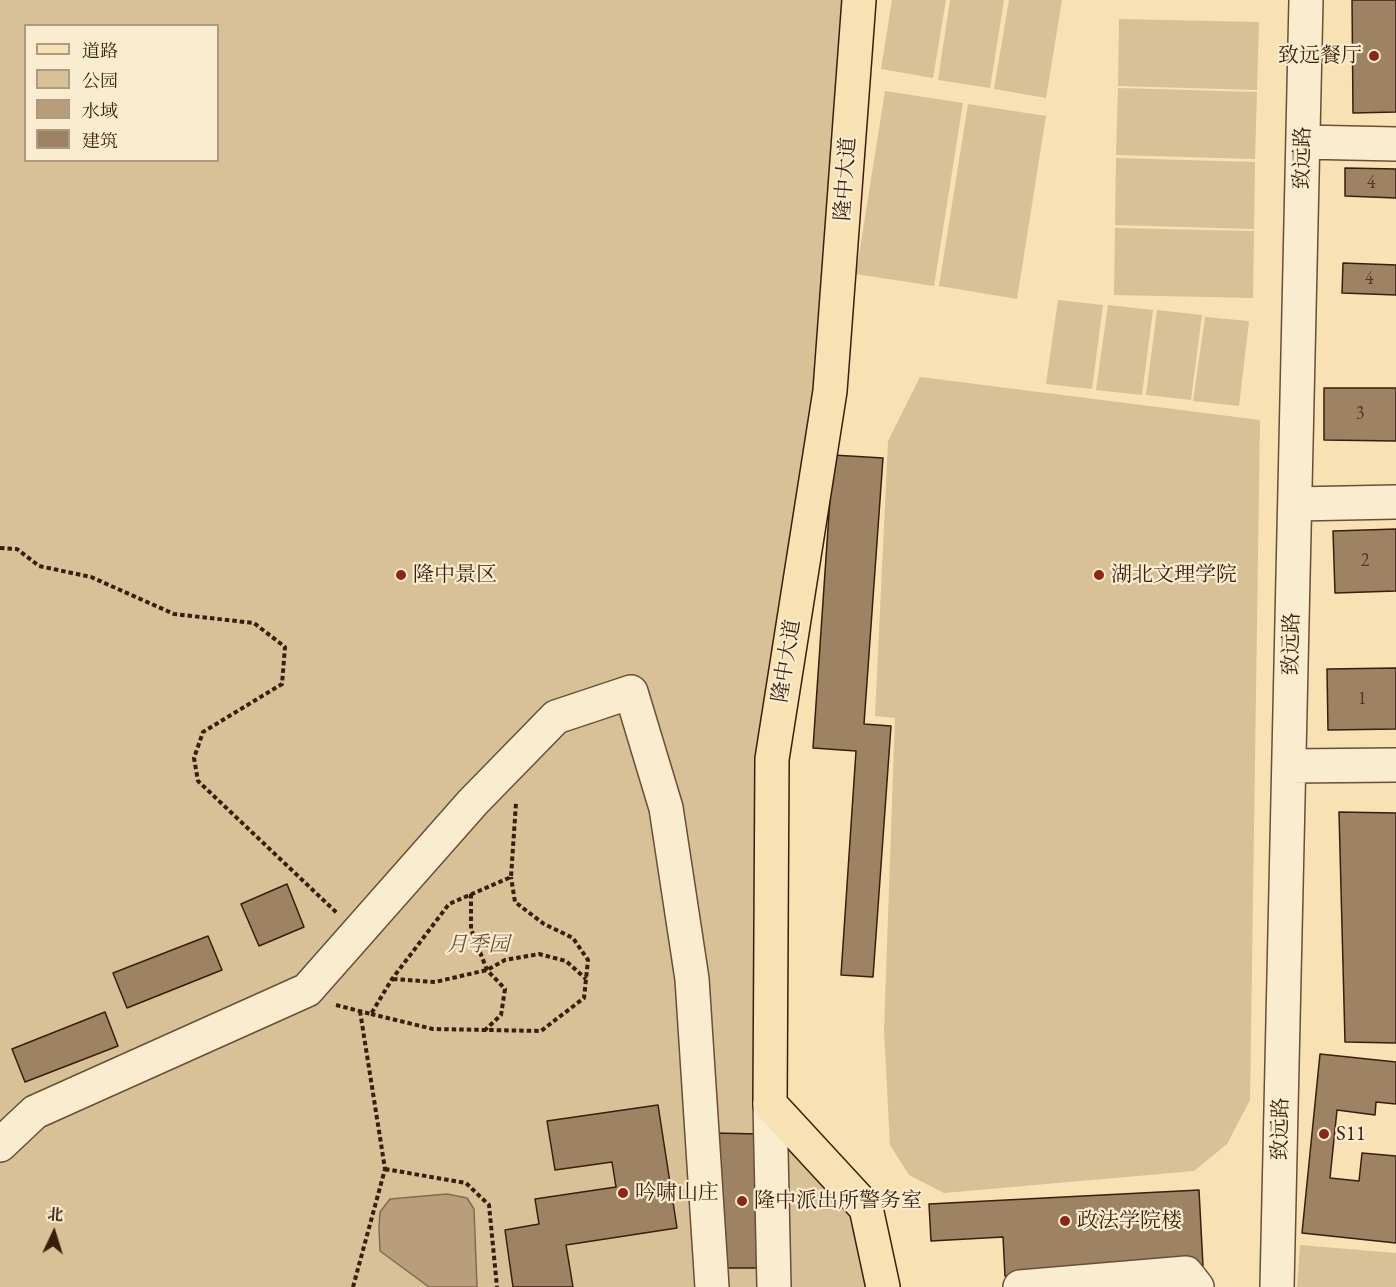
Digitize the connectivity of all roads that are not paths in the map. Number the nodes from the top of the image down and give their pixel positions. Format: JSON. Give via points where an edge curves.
{"nodes":[{"id":1,"x":860,"y":0,"type":"edge"},
{"id":2,"x":1306,"y":0,"type":"edge"},
{"id":3,"x":1303,"y":142,"type":"junction"},
{"id":4,"x":1396,"y":144,"type":"edge"},
{"id":5,"x":1396,"y":502,"type":"edge"},
{"id":6,"x":1295,"y":504,"type":"junction"},
{"id":7,"x":1396,"y":765,"type":"edge"},
{"id":8,"x":1289,"y":766,"type":"junction"},
{"id":9,"x":771,"y":1104,"type":"junction"},
{"id":10,"x":0,"y":1145,"type":"edge"},
{"id":11,"x":712,"y":1287,"type":"edge"},
{"id":12,"x":774,"y":1287,"type":"edge"},
{"id":13,"x":883,"y":1287,"type":"edge"},
{"id":14,"x":1020,"y":1287,"type":"edge"},
{"id":15,"x":1197,"y":1287,"type":"edge"},
{"id":16,"x":1277,"y":1287,"type":"edge"}],
"edges":[{"from":1,"to":9,"type":"main road","name":"隆中大道","via":[[830,391],[772,759]]},
{"from":2,"to":3,"type":"street","name":"致远路"},
{"from":3,"to":4,"type":"street"},
{"from":3,"to":6,"type":"street","name":"致远路"},
{"from":5,"to":6,"type":"street"},
{"from":6,"to":8,"type":"street","name":"致远路"},
{"from":7,"to":8,"type":"street"},
{"from":8,"to":16,"type":"street","name":"致远路"},
{"from":9,"to":12,"type":"street"},
{"from":9,"to":13,"type":"main road","via":[[866,1208]]},
{"from":10,"to":11,"type":"street","via":[[35,1112],[307,990],[473,802],[556,717],[631,692],[666,808],[692,979]]},
{"from":14,"to":15,"type":"street","via":[[1186,1273]]}]}
